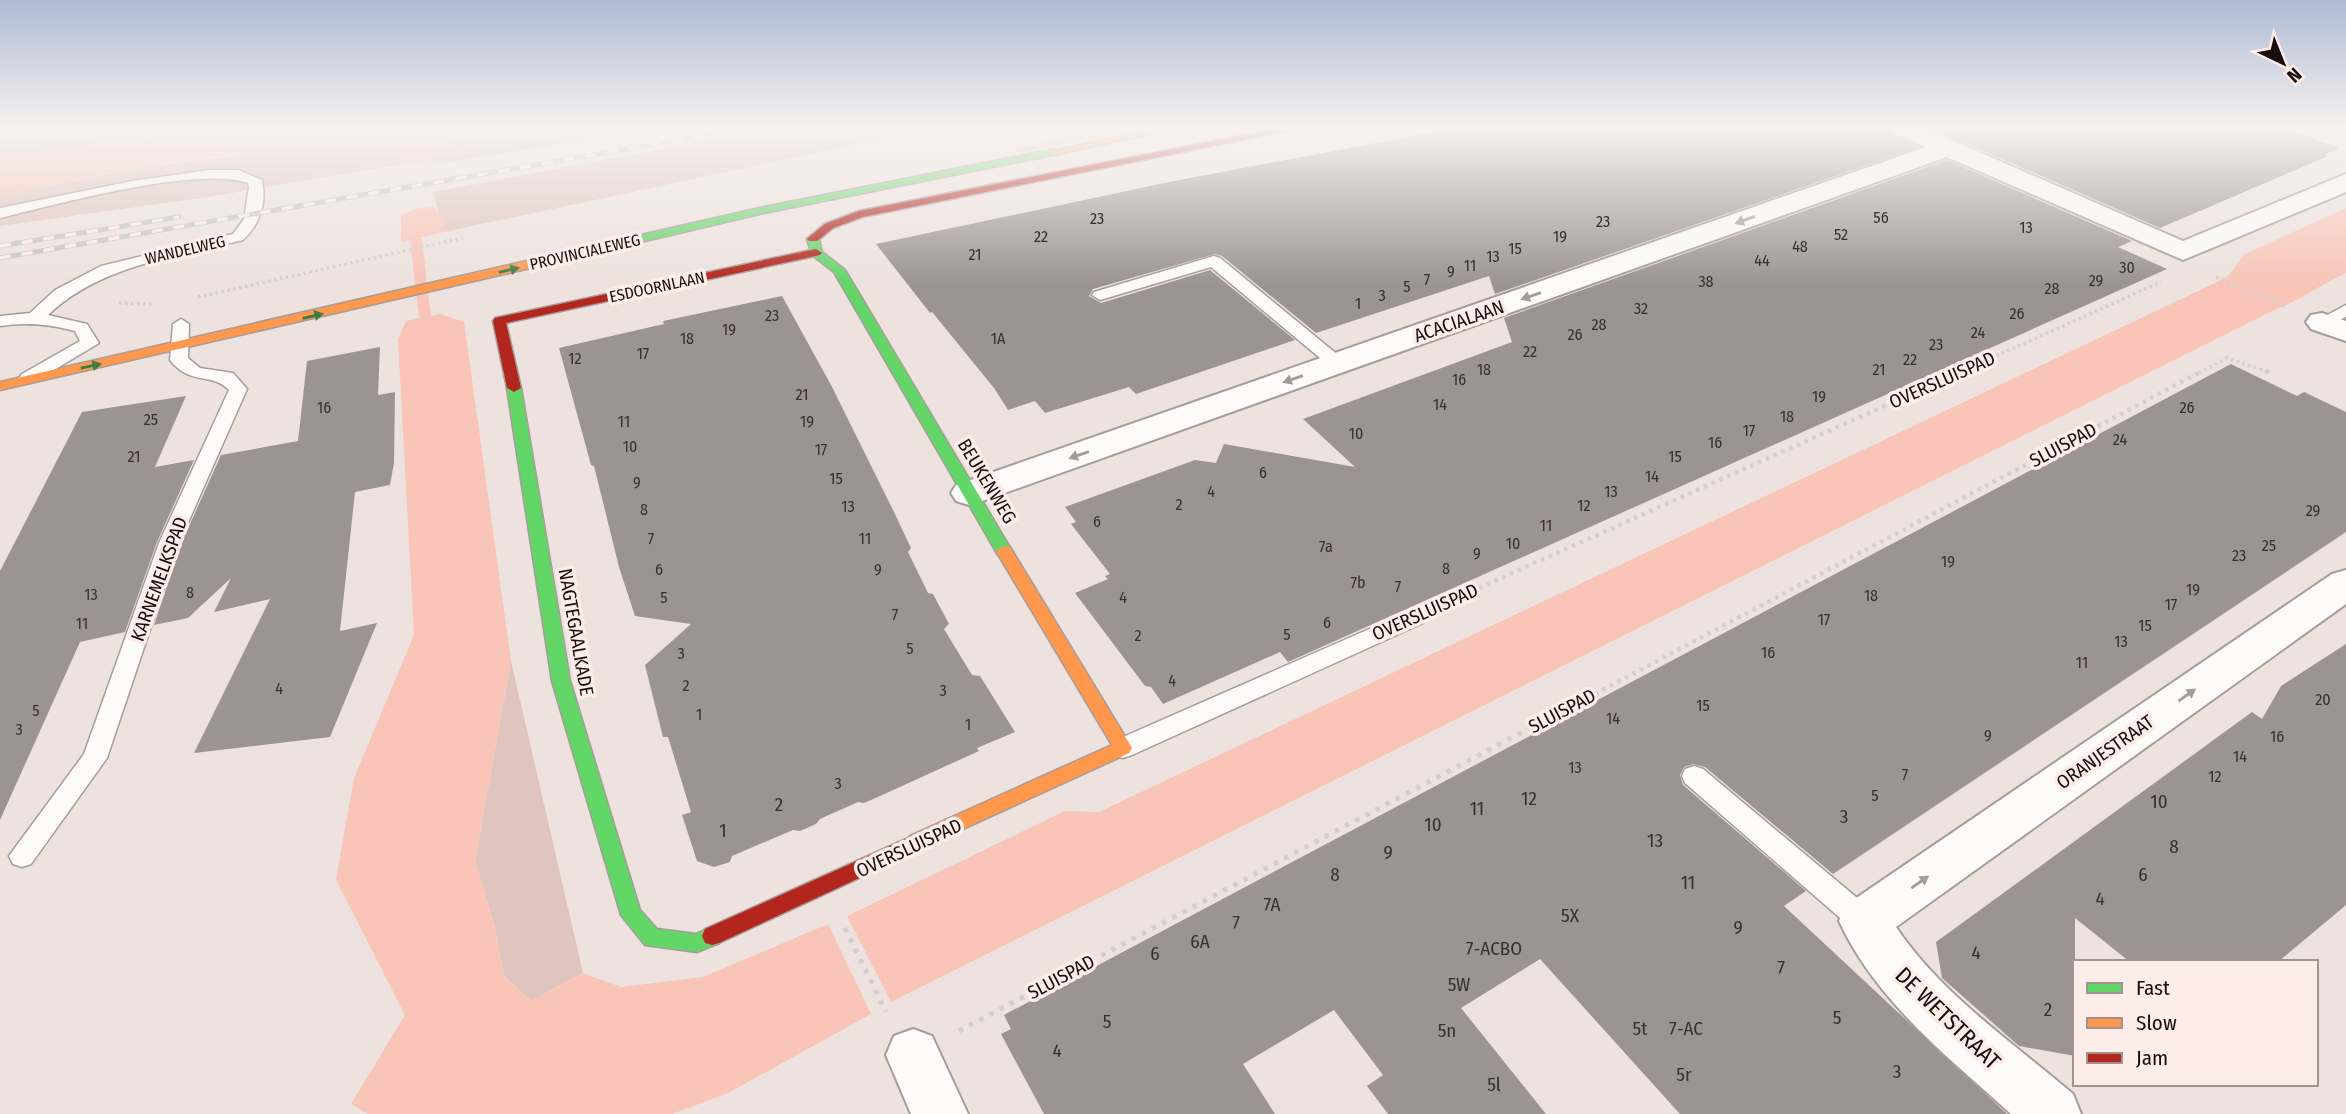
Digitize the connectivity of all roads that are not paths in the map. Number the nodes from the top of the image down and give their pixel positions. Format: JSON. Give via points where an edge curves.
{"nodes":[{"id":1,"x":172,"y":180,"type":"edge"},
{"id":2,"x":253,"y":180,"type":"edge"},
{"id":3,"x":839,"y":180,"type":"edge"},
{"id":4,"x":913,"y":180,"type":"edge"},
{"id":5,"x":1032,"y":180,"type":"edge"},
{"id":6,"x":1858,"y":180,"type":"edge"},
{"id":7,"x":2021,"y":180,"type":"edge"},
{"id":8,"x":2346,"y":182,"type":"edge"},
{"id":9,"x":0,"y":213,"type":"edge"},
{"id":10,"x":813,"y":246,"type":"junction"},
{"id":11,"x":443,"y":267,"type":"dead end"},
{"id":12,"x":1100,"y":295,"type":"dead end"},
{"id":13,"x":36,"y":317,"type":"junction"},
{"id":14,"x":0,"y":321,"type":"edge"},
{"id":15,"x":499,"y":321,"type":"joint"},
{"id":16,"x":181,"y":330,"type":"junction"},
{"id":17,"x":97,"y":342,"type":"junction"},
{"id":18,"x":38,"y":354,"type":"dead end"},
{"id":19,"x":1338,"y":364,"type":"junction"},
{"id":20,"x":23,"y":381,"type":"junction"},
{"id":21,"x":0,"y":386,"type":"edge"},
{"id":22,"x":969,"y":493,"type":"junction"},
{"id":23,"x":2346,"y":584,"type":"edge"},
{"id":24,"x":1415,"y":617,"type":"road end"},
{"id":25,"x":1123,"y":748,"type":"junction"},
{"id":26,"x":1694,"y":776,"type":"dead end"},
{"id":27,"x":22,"y":856,"type":"dead end"},
{"id":28,"x":1864,"y":920,"type":"junction"},
{"id":29,"x":652,"y":938,"type":"joint"},
{"id":30,"x":901,"y":1035,"type":"road end"},
{"id":31,"x":940,"y":1114,"type":"edge"},
{"id":32,"x":2053,"y":1114,"type":"edge"}],
"edges":[{"from":1,"to":9,"type":"lane","name":"WANDELWEG"},
{"from":2,"to":13,"type":"lane","name":"WANDELWEG","via":[[257,187],[250,223],[238,237],[124,264],[88,278],[61,293]]},
{"from":3,"to":11,"type":"street","name":"PROVINCIALEWEG"},
{"from":16,"to":4,"type":"street","name":"PROVINCIALEWEG","one_way":true,"via":[[400,296],[764,210]]},
{"from":5,"to":10,"type":"street","name":"ESDOORNLAAN","via":[[859,214],[828,226]]},
{"from":6,"to":19,"type":"street","name":"ACACIALAAN","one_way":true},
{"from":7,"to":8,"type":"street","via":[[2183,251]]},
{"from":10,"to":15,"type":"street","name":"ESDOORNLAAN"},
{"from":10,"to":22,"type":"street","name":"BEUKENWEG","via":[[839,270]]},
{"from":12,"to":19,"type":"lane","via":[[1214,261]]},
{"from":13,"to":14,"type":"lane"},
{"from":13,"to":17,"type":"lane","via":[[81,328]]},
{"from":15,"to":29,"type":"street","name":"NAGTEGAALKADE","via":[[519,411],[561,681],[631,915]]},
{"from":20,"to":16,"type":"street","name":"PROVINCIALEWEG","one_way":true},
{"from":16,"to":27,"type":"lane","name":"KARNEMELKSPAD","via":[[179,360],[195,373],[227,377],[238,389],[169,543],[95,758]]},
{"from":17,"to":18,"type":"street"},
{"from":17,"to":20,"type":"lane"},
{"from":19,"to":22,"type":"street","name":"ACACIALAAN","one_way":true},
{"from":20,"to":21,"type":"street","name":"PROVINCIALEWEG"},
{"from":22,"to":25,"type":"street","name":"BEUKENWEG"},
{"from":28,"to":23,"type":"street","name":"ORANJESTRAAT","one_way":true},
{"from":24,"to":25,"type":"lane","name":"OVERSLUISPAD"},
{"from":25,"to":29,"type":"street","name":"OVERSLUISPAD","via":[[697,943]]},
{"from":26,"to":28,"type":"lane","name":"DE WETSTRAAT"},
{"from":28,"to":32,"type":"street","name":"DE WETSTRAAT","via":[[1891,963],[1930,1006]]},
{"from":30,"to":31,"type":"street"}]}
